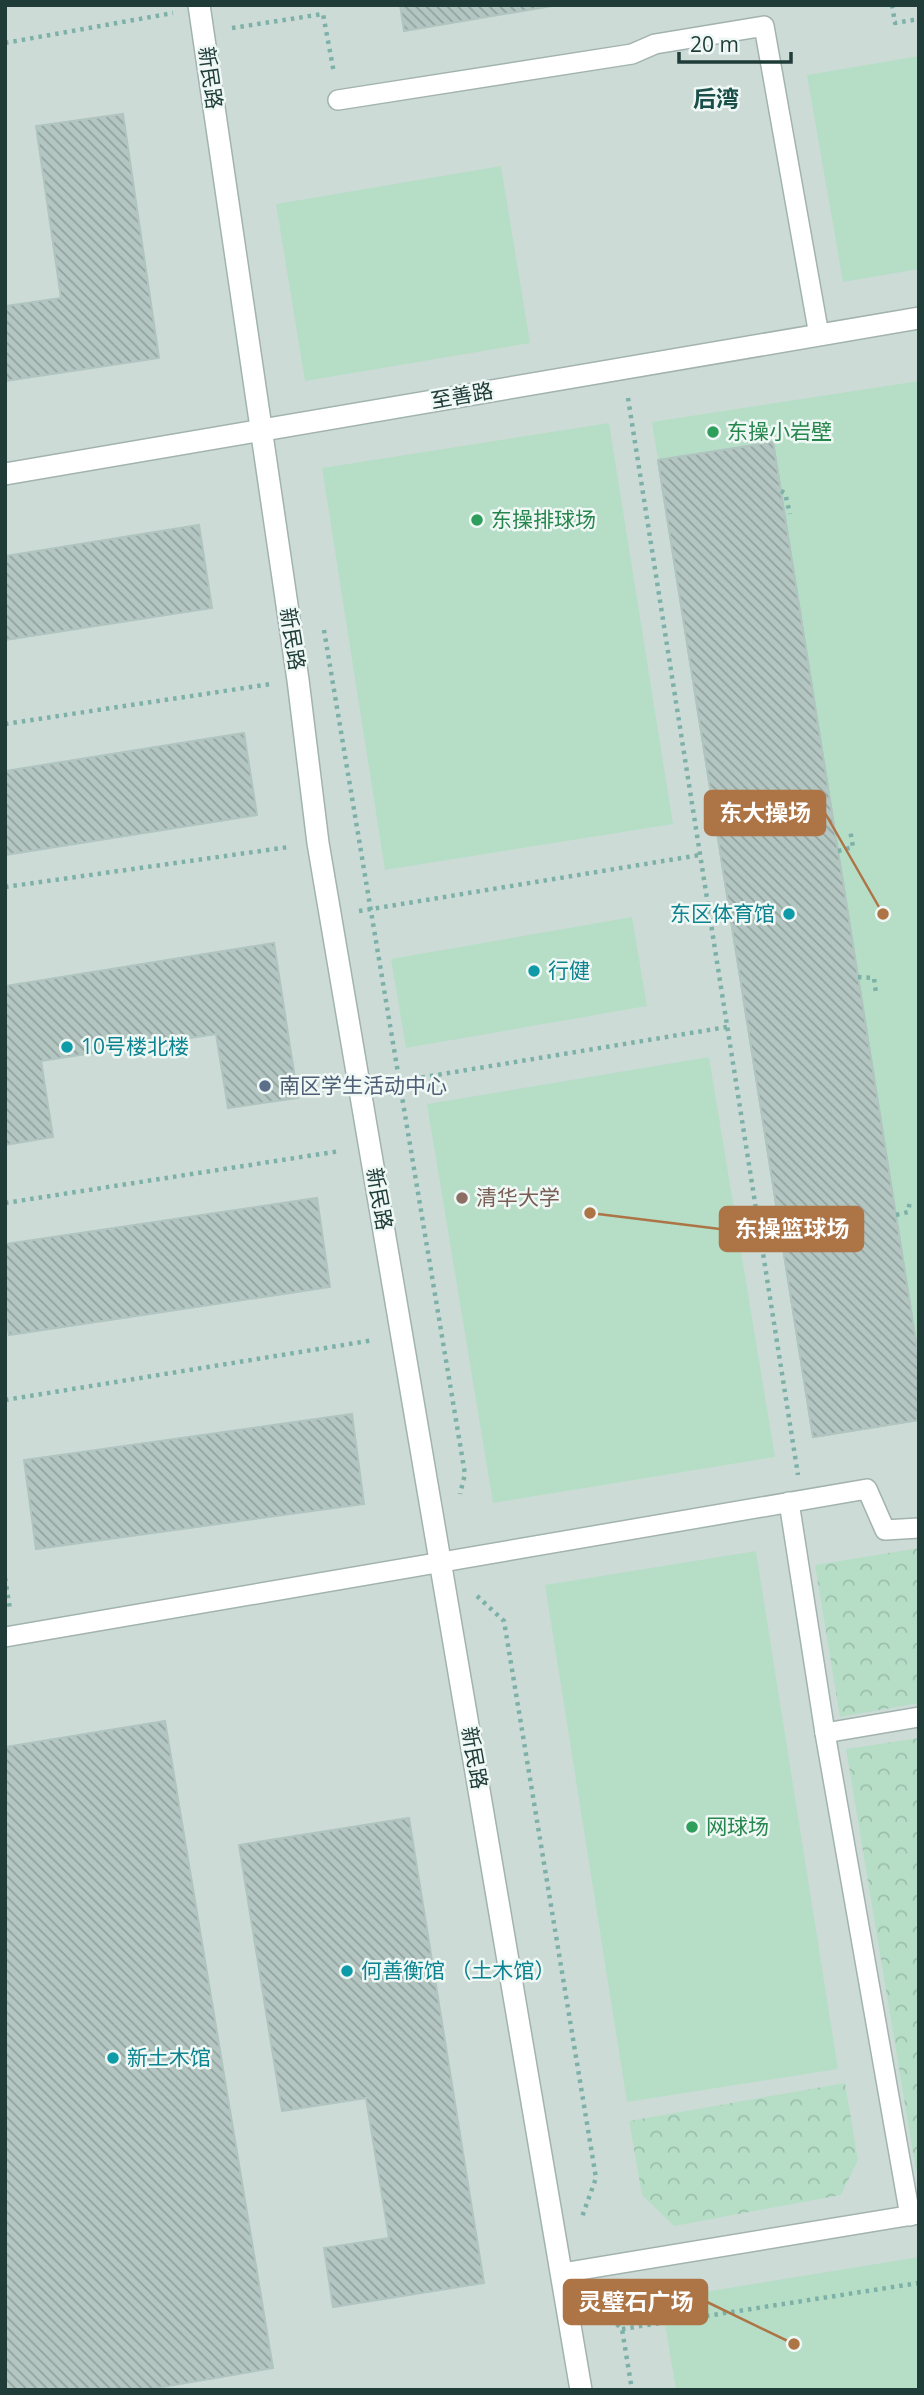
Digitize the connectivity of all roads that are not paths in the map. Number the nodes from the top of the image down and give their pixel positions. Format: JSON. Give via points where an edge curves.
{"nodes":[{"id":1,"x":199,"y":7,"type":"edge"},
{"id":2,"x":338,"y":100,"type":"road end"},
{"id":3,"x":919,"y":318,"type":"edge"},
{"id":4,"x":819,"y":335,"type":"junction"},
{"id":5,"x":260,"y":430,"type":"junction"},
{"id":6,"x":5,"y":474,"type":"edge"},
{"id":7,"x":789,"y":1502,"type":"junction"},
{"id":8,"x":919,"y":1528,"type":"edge"},
{"id":9,"x":440,"y":1562,"type":"junction"},
{"id":10,"x":5,"y":1637,"type":"edge"},
{"id":11,"x":919,"y":1717,"type":"edge"},
{"id":12,"x":825,"y":1733,"type":"junction"},
{"id":13,"x":914,"y":2215,"type":"edge"},
{"id":14,"x":562,"y":2273,"type":"junction"},
{"id":15,"x":581,"y":2390,"type":"edge"}],
"edges":[{"from":1,"to":5,"type":"street","name":"新民路"},
{"from":2,"to":4,"type":"lane","via":[[632,54],[655,44],[764,26]]},
{"from":3,"to":4,"type":"street","name":"至善路"},
{"from":4,"to":5,"type":"street","name":"至善路"},
{"from":5,"to":6,"type":"street","name":"至善路"},
{"from":5,"to":9,"type":"street","name":"新民路","via":[[318,843]]},
{"from":7,"to":8,"type":"lane","via":[[867,1489],[886,1530]]},
{"from":7,"to":9,"type":"lane"},
{"from":7,"to":12,"type":"lane"},
{"from":9,"to":10,"type":"lane"},
{"from":9,"to":14,"type":"street","name":"新民路"},
{"from":11,"to":12,"type":"lane"},
{"from":12,"to":13,"type":"lane"},
{"from":13,"to":14,"type":"lane"},
{"from":14,"to":15,"type":"street","name":"新民路"}]}
